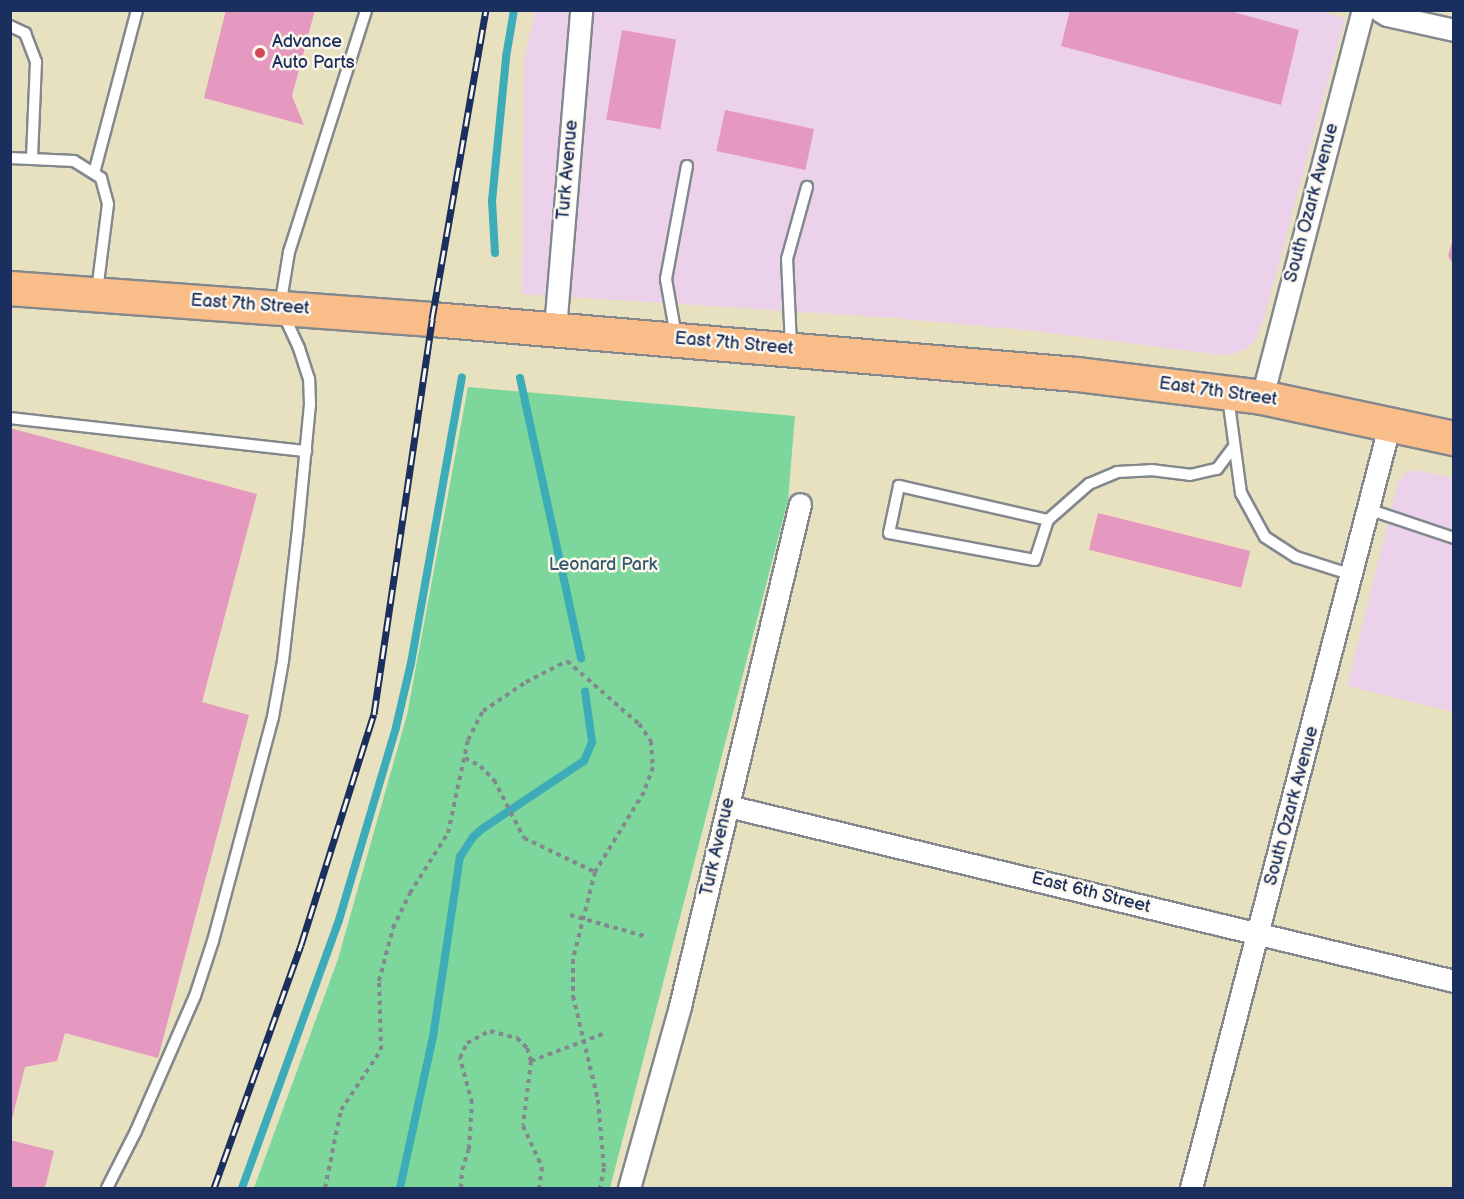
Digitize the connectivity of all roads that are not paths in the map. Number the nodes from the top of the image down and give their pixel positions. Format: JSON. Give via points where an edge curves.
{"nodes":[{"id":1,"x":137,"y":10,"type":"edge"},
{"id":2,"x":366,"y":10,"type":"edge"},
{"id":3,"x":581,"y":10,"type":"edge"},
{"id":4,"x":1363,"y":10,"type":"edge"},
{"id":5,"x":1379,"y":10,"type":"edge"},
{"id":6,"x":10,"y":26,"type":"edge"},
{"id":7,"x":1454,"y":30,"type":"edge"},
{"id":8,"x":10,"y":158,"type":"edge"},
{"id":9,"x":32,"y":159,"type":"junction"},
{"id":10,"x":687,"y":166,"type":"dead end"},
{"id":11,"x":94,"y":173,"type":"junction"},
{"id":12,"x":807,"y":187,"type":"dead end"},
{"id":13,"x":10,"y":288,"type":"edge"},
{"id":14,"x":96,"y":294,"type":"junction"},
{"id":15,"x":280,"y":307,"type":"junction"},
{"id":16,"x":555,"y":329,"type":"junction"},
{"id":17,"x":677,"y":339,"type":"junction"},
{"id":18,"x":791,"y":349,"type":"junction"},
{"id":19,"x":1227,"y":391,"type":"junction"},
{"id":20,"x":1262,"y":397,"type":"junction"},
{"id":21,"x":10,"y":418,"type":"edge"},
{"id":22,"x":1389,"y":423,"type":"junction"},
{"id":23,"x":1454,"y":438,"type":"edge"},
{"id":24,"x":1233,"y":448,"type":"junction"},
{"id":25,"x":306,"y":451,"type":"junction"},
{"id":26,"x":800,"y":504,"type":"dead end"},
{"id":27,"x":1368,"y":509,"type":"junction"},
{"id":28,"x":1048,"y":520,"type":"junction"},
{"id":29,"x":1454,"y":538,"type":"edge"},
{"id":30,"x":1352,"y":575,"type":"junction"},
{"id":31,"x":728,"y":806,"type":"junction"},
{"id":32,"x":1259,"y":934,"type":"junction"},
{"id":33,"x":1454,"y":981,"type":"edge"},
{"id":34,"x":107,"y":1188,"type":"edge"},
{"id":35,"x":629,"y":1188,"type":"edge"},
{"id":36,"x":1191,"y":1188,"type":"edge"}],
"edges":[{"from":1,"to":11,"type":"lane"},
{"from":2,"to":15,"type":"lane","via":[[289,252]]},
{"from":3,"to":16,"type":"street","name":"Turk Avenue"},
{"from":4,"to":20,"type":"street","name":"South Ozark Avenue"},
{"from":5,"to":7,"type":"street"},
{"from":6,"to":9,"type":"lane","via":[[26,33],[36,62]]},
{"from":8,"to":9,"type":"lane"},
{"from":9,"to":11,"type":"lane","via":[[74,160]]},
{"from":10,"to":17,"type":"lane","via":[[666,279]]},
{"from":11,"to":14,"type":"lane","via":[[101,178],[108,204]]},
{"from":12,"to":18,"type":"lane","via":[[787,259]]},
{"from":13,"to":14,"type":"main road","name":"East 7th Street"},
{"from":14,"to":15,"type":"main road","name":"East 7th Street"},
{"from":15,"to":16,"type":"main road","name":"East 7th Street"},
{"from":15,"to":25,"type":"lane","via":[[309,379]]},
{"from":16,"to":17,"type":"main road","name":"East 7th Street"},
{"from":17,"to":18,"type":"main road","name":"East 7th Street"},
{"from":18,"to":19,"type":"main road","name":"East 7th Street"},
{"from":19,"to":20,"type":"main road","name":"East 7th Street"},
{"from":19,"to":24,"type":"lane"},
{"from":20,"to":22,"type":"main road","name":"East 7th Street"},
{"from":21,"to":25,"type":"lane"},
{"from":22,"to":23,"type":"main road","name":"East 7th Street"},
{"from":22,"to":27,"type":"street","name":"South Ozark Avenue"},
{"from":24,"to":28,"type":"lane","via":[[1217,469],[1190,475],[1151,470],[1117,472],[1089,484]]},
{"from":24,"to":30,"type":"lane","via":[[1241,493],[1265,537],[1296,557]]},
{"from":25,"to":34,"type":"lane","via":[[273,717],[225,896],[195,996]]},
{"from":26,"to":31,"type":"street","name":"Turk Avenue"},
{"from":27,"to":29,"type":"lane"},
{"from":27,"to":30,"type":"street","name":"South Ozark Avenue"},
{"from":28,"to":28,"type":"lane","via":[[1035,560],[889,533],[899,486]]},
{"from":30,"to":32,"type":"street","name":"South Ozark Avenue"},
{"from":31,"to":32,"type":"street","name":"East 6th Street"},
{"from":31,"to":35,"type":"street","name":"Turk Avenue","via":[[680,1006]]},
{"from":32,"to":33,"type":"street","name":"East 6th Street"},
{"from":32,"to":36,"type":"street","name":"South Ozark Avenue"}]}
